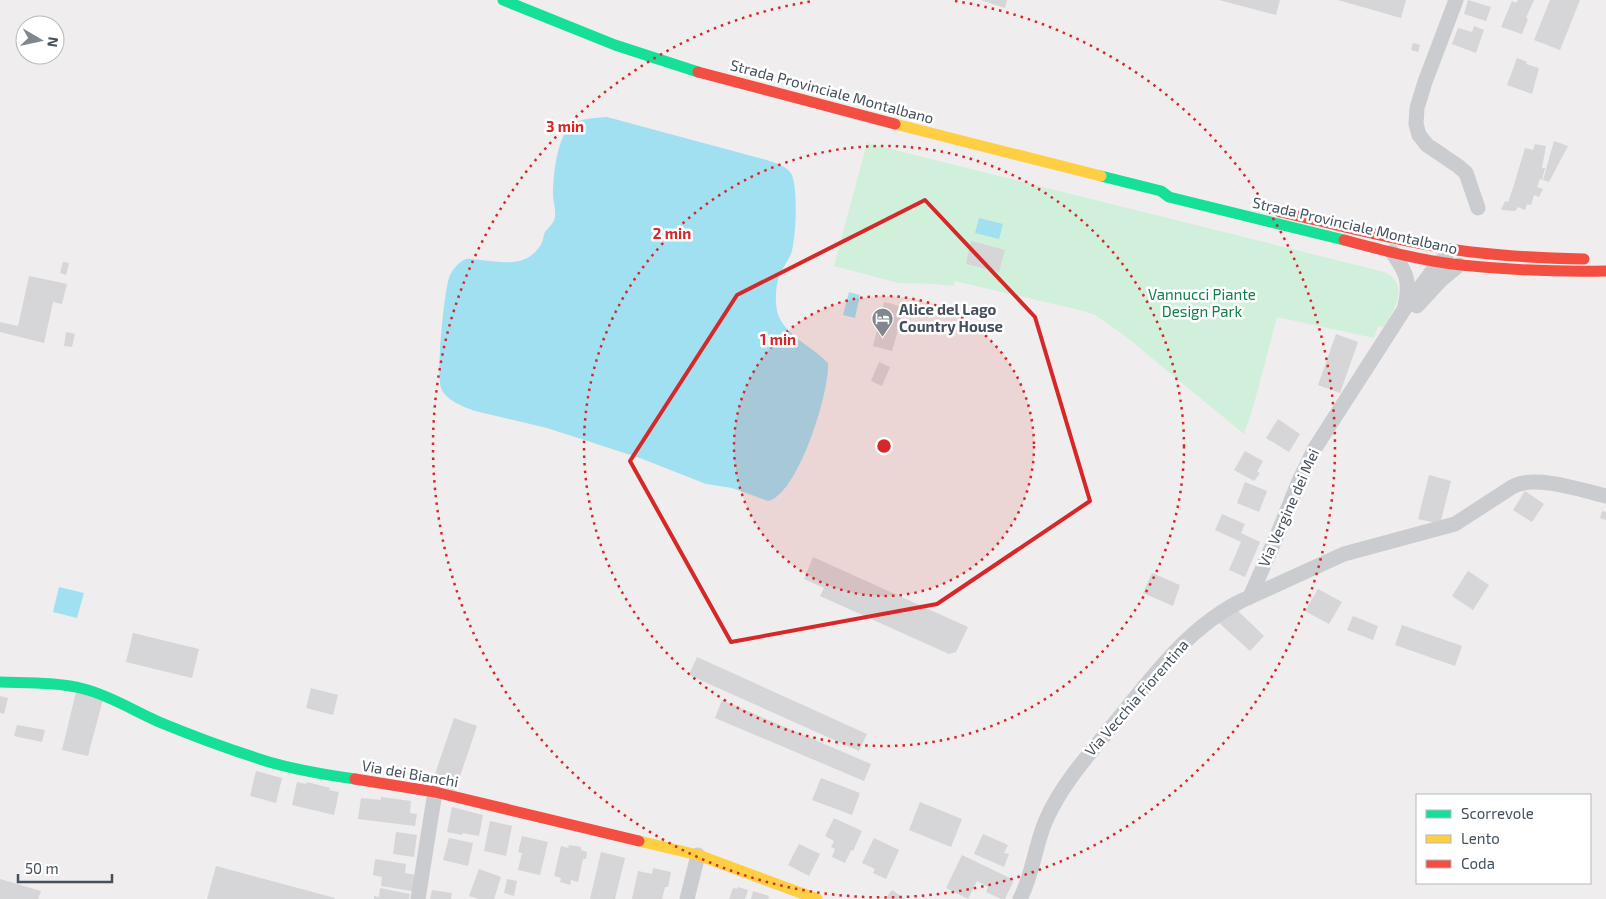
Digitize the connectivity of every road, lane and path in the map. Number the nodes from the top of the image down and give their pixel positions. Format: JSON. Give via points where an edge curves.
{"nodes":[{"id":1,"x":503,"y":0,"type":"edge"},
{"id":2,"x":1456,"y":0,"type":"edge"},
{"id":3,"x":1161,"y":192,"type":"junction"},
{"id":4,"x":1478,"y":208,"type":"dead end"},
{"id":5,"x":1392,"y":252,"type":"junction"},
{"id":6,"x":1460,"y":258,"type":"junction"},
{"id":7,"x":1606,"y":260,"type":"edge"},
{"id":8,"x":1439,"y":262,"type":"junction"},
{"id":9,"x":1606,"y":271,"type":"edge"},
{"id":10,"x":1405,"y":308,"type":"junction"},
{"id":11,"x":1380,"y":346,"type":"junction"},
{"id":12,"x":1606,"y":496,"type":"edge"},
{"id":13,"x":1250,"y":597,"type":"junction"},
{"id":14,"x":0,"y":682,"type":"edge"},
{"id":15,"x":435,"y":792,"type":"junction"},
{"id":16,"x":698,"y":855,"type":"junction"},
{"id":17,"x":418,"y":899,"type":"edge"},
{"id":18,"x":687,"y":899,"type":"edge"},
{"id":19,"x":817,"y":899,"type":"edge"},
{"id":20,"x":1020,"y":899,"type":"edge"}],
"edges":[{"from":1,"to":3,"type":"main road","name":"Strada Provinciale Montalbano","via":[[615,44],[704,74]]},
{"from":2,"to":4,"type":"street","via":[[1425,82],[1416,124],[1427,145],[1466,173]]},
{"from":3,"to":5,"type":"main road","name":"Strada Provinciale Montalbano","via":[[1169,197]]},
{"from":3,"to":6,"type":"main road","name":"Strada Provinciale Montalbano","via":[[1180,192],[1302,216]]},
{"from":5,"to":8,"type":"main road","name":"Strada Provinciale Montalbano"},
{"from":5,"to":10,"type":"street","name":"Via Vergine dei Mei","via":[[1407,277]]},
{"from":6,"to":7,"type":"main road","name":"Strada Provinciale Montalbano","via":[[1516,256]]},
{"from":6,"to":8,"type":"street","name":"Via Vergine dei Mei","via":[[1448,256]]},
{"from":6,"to":9,"type":"main road","name":"Strada Provinciale Montalbano","via":[[1551,272]]},
{"from":6,"to":11,"type":"street","name":"Via Vergine dei Mei"},
{"from":8,"to":10,"type":"street","name":"Via Vergine dei Mei"},
{"from":10,"to":11,"type":"street","name":"Via Vergine dei Mei"},
{"from":11,"to":13,"type":"street","name":"Via Vergine dei Mei","via":[[1308,461]]},
{"from":12,"to":13,"type":"street","name":"Via Vecchia Fiorentina","via":[[1544,482],[1522,482],[1455,524],[1344,554]]},
{"from":13,"to":20,"type":"street","name":"Via Vecchia Fiorentina","via":[[1208,622],[1175,651],[1082,762],[1046,820]]},
{"from":14,"to":15,"type":"main road","name":"Via dei Bianchi","via":[[83,689],[107,696],[177,729],[269,762],[326,775]]},
{"from":15,"to":16,"type":"main road","name":"Via dei Bianchi"},
{"from":15,"to":17,"type":"street"},
{"from":16,"to":18,"type":"street"},
{"from":16,"to":19,"type":"main road","name":"Via dei Bianchi"}]}
